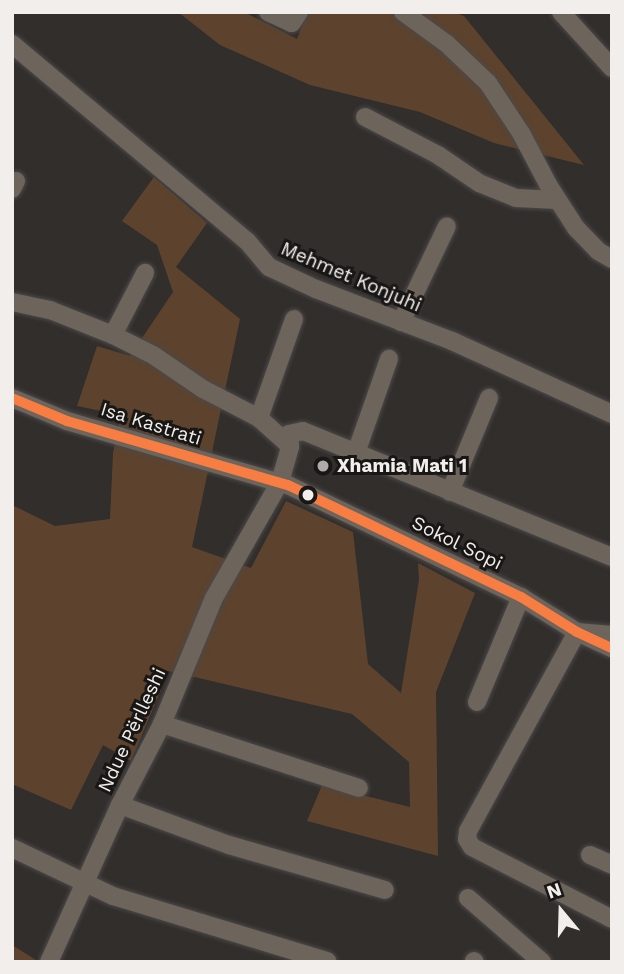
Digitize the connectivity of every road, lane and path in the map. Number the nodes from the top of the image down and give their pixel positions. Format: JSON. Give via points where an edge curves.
{"nodes":[{"id":1,"x":268,"y":12,"type":"edge"},
{"id":2,"x":299,"y":12,"type":"edge"},
{"id":3,"x":403,"y":12,"type":"edge"},
{"id":4,"x":561,"y":12,"type":"edge"},
{"id":5,"x":12,"y":44,"type":"edge"},
{"id":6,"x":612,"y":68,"type":"edge"},
{"id":7,"x":365,"y":117,"type":"dead end"},
{"id":8,"x":557,"y":200,"type":"junction"},
{"id":9,"x":447,"y":226,"type":"dead end"},
{"id":10,"x":612,"y":259,"type":"edge"},
{"id":11,"x":145,"y":273,"type":"dead end"},
{"id":12,"x":12,"y":302,"type":"edge"},
{"id":13,"x":294,"y":319,"type":"dead end"},
{"id":14,"x":401,"y":322,"type":"junction"},
{"id":15,"x":113,"y":335,"type":"junction"},
{"id":16,"x":389,"y":359,"type":"dead end"},
{"id":17,"x":12,"y":398,"type":"edge"},
{"id":18,"x":489,"y":398,"type":"dead end"},
{"id":19,"x":612,"y":414,"type":"edge"},
{"id":20,"x":259,"y":418,"type":"junction"},
{"id":21,"x":290,"y":446,"type":"junction"},
{"id":22,"x":356,"y":453,"type":"junction"},
{"id":23,"x":280,"y":482,"type":"junction"},
{"id":24,"x":450,"y":492,"type":"junction"},
{"id":25,"x":612,"y":557,"type":"edge"},
{"id":26,"x":521,"y":597,"type":"junction"},
{"id":27,"x":577,"y":632,"type":"junction"},
{"id":28,"x":612,"y":635,"type":"edge"},
{"id":29,"x":612,"y":648,"type":"edge"},
{"id":30,"x":477,"y":702,"type":"dead end"},
{"id":31,"x":162,"y":724,"type":"junction"},
{"id":32,"x":359,"y":788,"type":"dead end"},
{"id":33,"x":120,"y":805,"type":"junction"},
{"id":34,"x":12,"y":848,"type":"edge"},
{"id":35,"x":590,"y":855,"type":"dead end"},
{"id":36,"x":612,"y":865,"type":"edge"},
{"id":37,"x":86,"y":881,"type":"junction"},
{"id":38,"x":385,"y":890,"type":"dead end"},
{"id":39,"x":468,"y":898,"type":"dead end"},
{"id":40,"x":612,"y":919,"type":"edge"},
{"id":41,"x":327,"y":961,"type":"edge"},
{"id":42,"x":48,"y":962,"type":"edge"},
{"id":43,"x":542,"y":962,"type":"edge"}],
"edges":[{"from":1,"to":2,"type":"street","via":[[292,23]]},
{"from":3,"to":8,"type":"street","via":[[447,44],[488,83],[521,132]]},
{"from":4,"to":6,"type":"street"},
{"from":5,"to":14,"type":"street","name":"Mehmet Konjuhi","via":[[247,241],[269,267]]},
{"from":7,"to":8,"type":"street","via":[[438,155],[479,183],[516,198]]},
{"from":8,"to":10,"type":"street","via":[[576,228]]},
{"from":9,"to":14,"type":"street"},
{"from":11,"to":15,"type":"street"},
{"from":12,"to":15,"type":"street","via":[[50,310]]},
{"from":13,"to":20,"type":"street"},
{"from":14,"to":19,"type":"street","name":"Mehmet Konjuhi"},
{"from":15,"to":20,"type":"street"},
{"from":16,"to":22,"type":"street"},
{"from":17,"to":23,"type":"street","name":"Isa Kastrati","via":[[67,421]]},
{"from":18,"to":24,"type":"street"},
{"from":20,"to":21,"type":"street"},
{"from":21,"to":22,"type":"street","via":[[287,437],[298,430]]},
{"from":21,"to":23,"type":"street","name":"Ndue Përlleshi"},
{"from":22,"to":24,"type":"street"},
{"from":23,"to":26,"type":"street","name":"Sokol Sopi"},
{"from":23,"to":31,"type":"street","name":"Ndue Përlleshi","via":[[214,598]]},
{"from":24,"to":25,"type":"street"},
{"from":26,"to":27,"type":"street","name":"Sokol Sopi"},
{"from":26,"to":30,"type":"street"},
{"from":27,"to":28,"type":"street"},
{"from":27,"to":29,"type":"street","name":"Sokol Sopi"},
{"from":27,"to":40,"type":"street","via":[[467,839],[472,847]]},
{"from":31,"to":32,"type":"street"},
{"from":31,"to":33,"type":"street","name":"Ndue Përlleshi"},
{"from":33,"to":37,"type":"street","name":"Ndue Përlleshi"},
{"from":33,"to":38,"type":"street","via":[[229,845]]},
{"from":34,"to":37,"type":"street"},
{"from":35,"to":36,"type":"street"},
{"from":37,"to":41,"type":"street","via":[[113,896]]},
{"from":37,"to":42,"type":"street","name":"Ndue Përlleshi"},
{"from":39,"to":43,"type":"street"}]}
